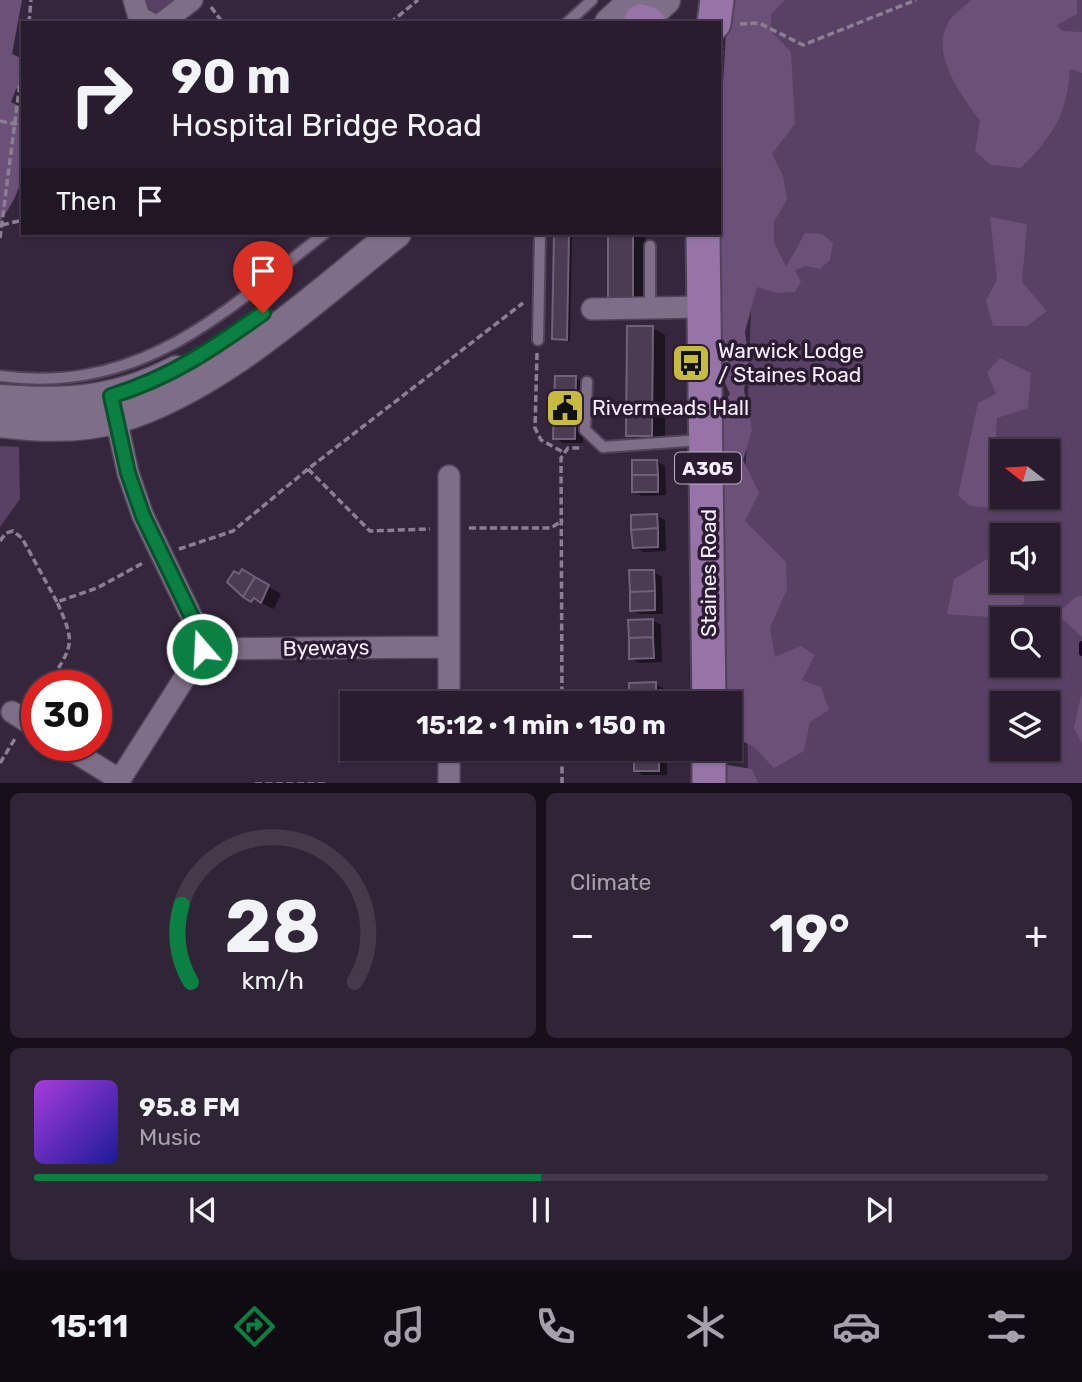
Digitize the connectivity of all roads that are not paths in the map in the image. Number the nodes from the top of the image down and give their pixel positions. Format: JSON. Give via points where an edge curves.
{"nodes":[{"id":1,"x":134,"y":0,"type":"edge"},
{"id":2,"x":191,"y":0,"type":"edge"},
{"id":3,"x":592,"y":0,"type":"edge"},
{"id":4,"x":666,"y":0,"type":"edge"},
{"id":5,"x":694,"y":0,"type":"edge"},
{"id":6,"x":717,"y":0,"type":"edge"},
{"id":7,"x":635,"y":18,"type":"edge"},
{"id":8,"x":146,"y":21,"type":"edge"},
{"id":9,"x":165,"y":21,"type":"edge"},
{"id":10,"x":569,"y":21,"type":"edge"},
{"id":11,"x":692,"y":21,"type":"edge"},
{"id":12,"x":718,"y":21,"type":"edge"},
{"id":13,"x":322,"y":235,"type":"edge"},
{"id":14,"x":365,"y":235,"type":"edge"},
{"id":15,"x":393,"y":235,"type":"edge"},
{"id":16,"x":540,"y":235,"type":"edge"},
{"id":17,"x":703,"y":235,"type":"edge"},
{"id":18,"x":650,"y":246,"type":"dead end"},
{"id":19,"x":650,"y":306,"type":"junction"},
{"id":20,"x":704,"y":307,"type":"junction"},
{"id":21,"x":593,"y":309,"type":"dead end"},
{"id":22,"x":538,"y":340,"type":"road end"},
{"id":23,"x":0,"y":376,"type":"edge"},
{"id":24,"x":587,"y":382,"type":"dead end"},
{"id":25,"x":0,"y":400,"type":"edge"},
{"id":26,"x":114,"y":407,"type":"junction"},
{"id":27,"x":0,"y":422,"type":"edge"},
{"id":28,"x":708,"y":440,"type":"junction"},
{"id":29,"x":449,"y":476,"type":"dead end"},
{"id":30,"x":449,"y":647,"type":"junction"},
{"id":31,"x":202,"y":649,"type":"junction"},
{"id":32,"x":449,"y":691,"type":"edge"},
{"id":33,"x":709,"y":691,"type":"edge"},
{"id":34,"x":88,"y":761,"type":"edge"},
{"id":35,"x":449,"y":761,"type":"edge"},
{"id":36,"x":709,"y":761,"type":"edge"},
{"id":37,"x":119,"y":782,"type":"edge"},
{"id":38,"x":449,"y":783,"type":"edge"},
{"id":39,"x":709,"y":783,"type":"edge"}],
"edges":[{"from":1,"to":8,"type":"street","via":[[139,17]]},
{"from":2,"to":9,"type":"street"},
{"from":3,"to":10,"type":"lane"},
{"from":4,"to":7,"type":"main road"},
{"from":5,"to":11,"type":"main road"},
{"from":6,"to":12,"type":"main road"},
{"from":13,"to":23,"type":"lane","via":[[217,318],[147,358],[64,378]]},
{"from":14,"to":26,"type":"main road","via":[[200,358]]},
{"from":15,"to":26,"type":"main road","via":[[267,335],[201,380],[160,401]]},
{"from":16,"to":22,"type":"lane"},
{"from":17,"to":20,"type":"main road","name":"Staines Road","number":"A305"},
{"from":18,"to":19,"type":"lane"},
{"from":19,"to":20,"type":"street"},
{"from":19,"to":21,"type":"street"},
{"from":20,"to":28,"type":"main road","name":"Staines Road","number":"A305"},
{"from":24,"to":28,"type":"lane","via":[[585,430],[603,447]]},
{"from":25,"to":26,"type":"main road"},
{"from":26,"to":27,"type":"main road","via":[[66,426]]},
{"from":26,"to":31,"type":"street","via":[[132,484],[201,636]]},
{"from":28,"to":33,"type":"main road","name":"Staines Road","number":"A305"},
{"from":29,"to":30,"type":"street"},
{"from":30,"to":31,"type":"street","name":"Byeways"},
{"from":30,"to":32,"type":"street"},
{"from":31,"to":37,"type":"street"},
{"from":34,"to":37,"type":"street"},
{"from":35,"to":38,"type":"street"},
{"from":36,"to":39,"type":"main road"}]}
